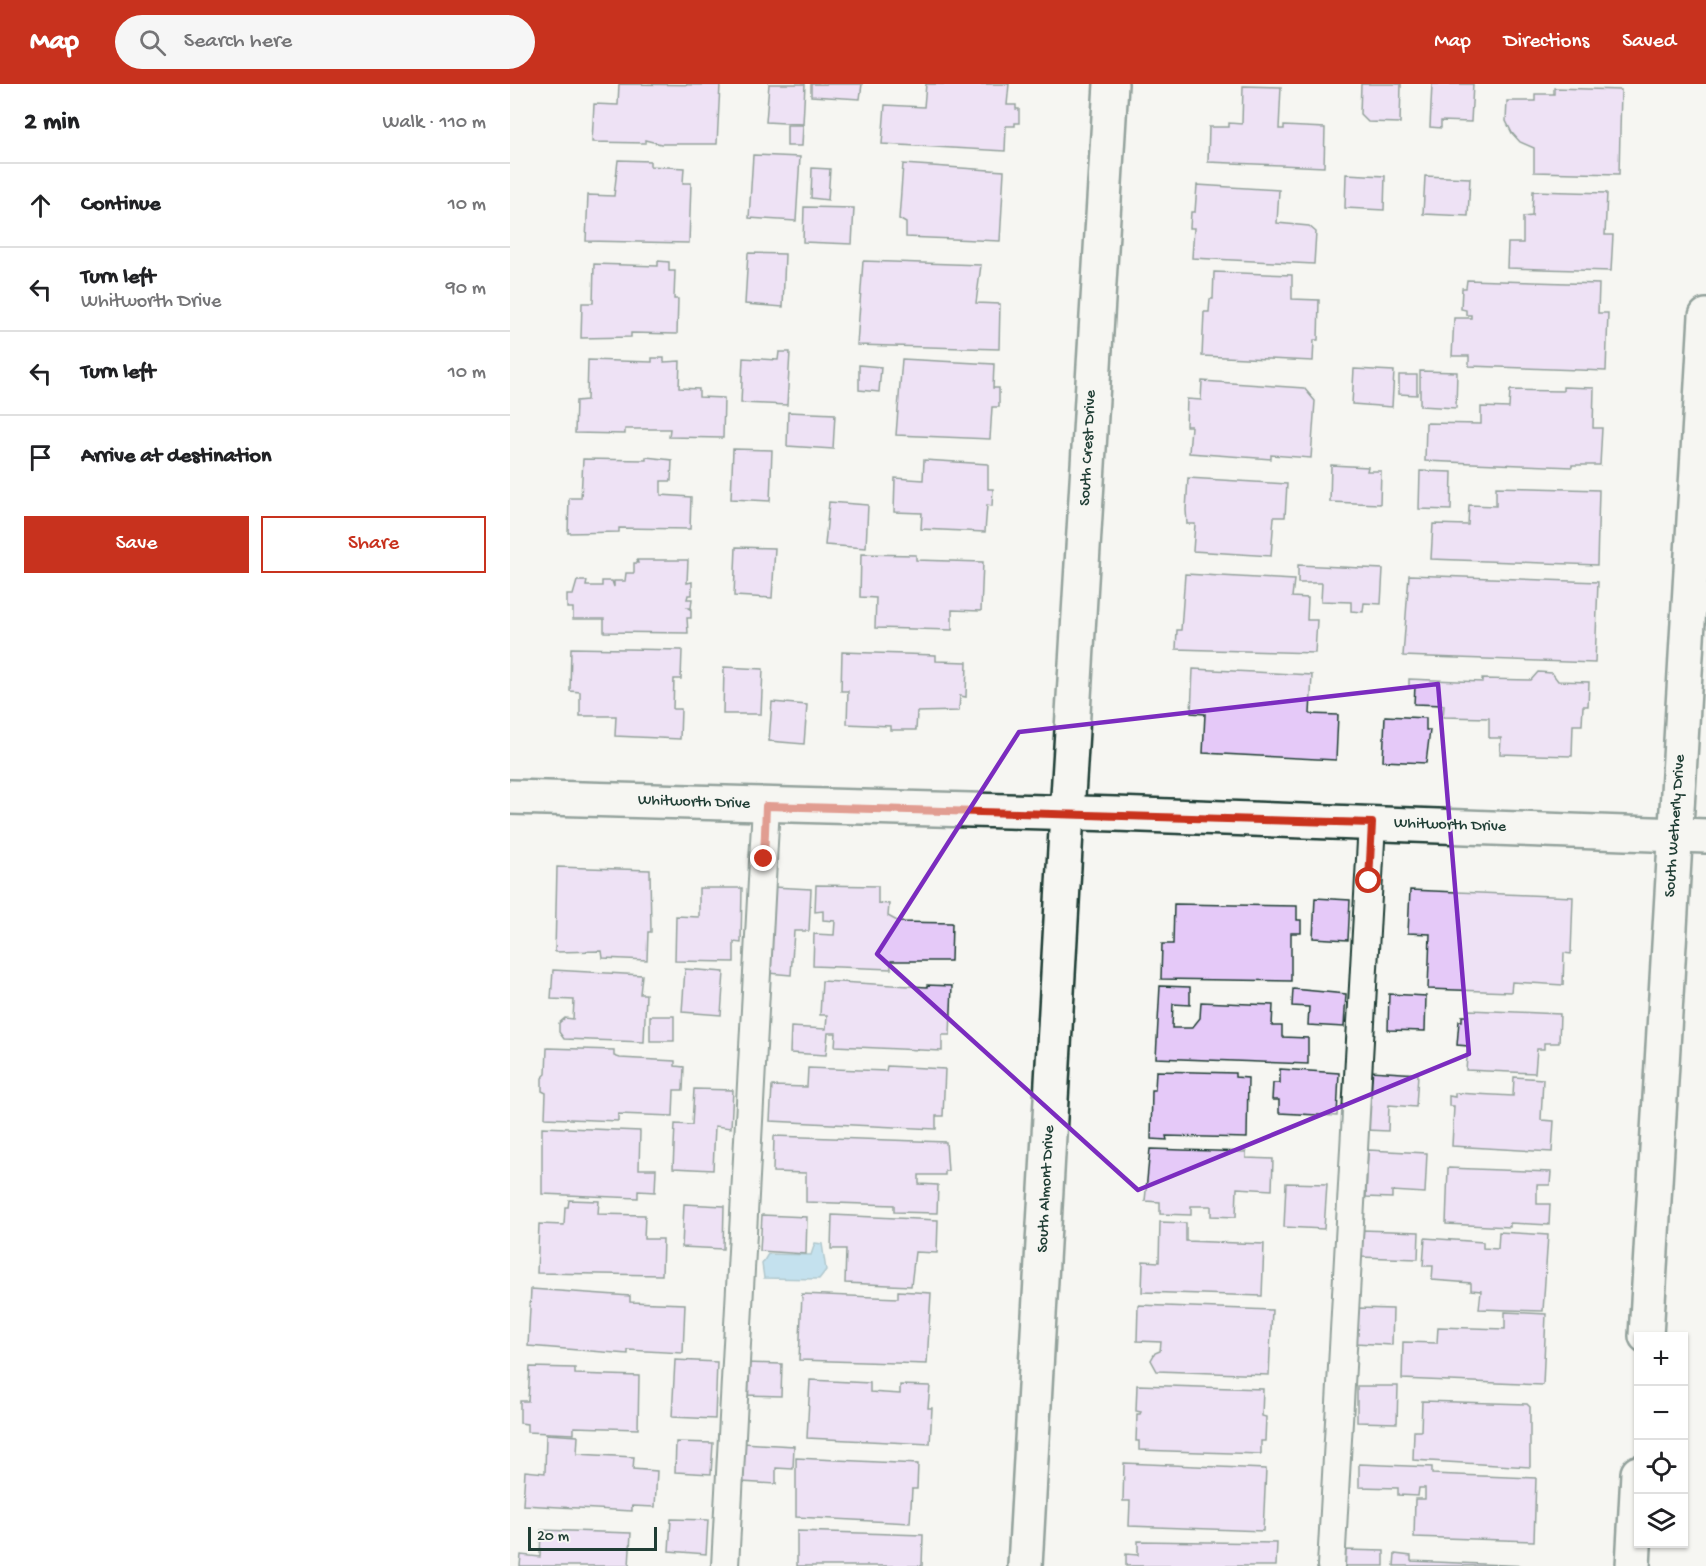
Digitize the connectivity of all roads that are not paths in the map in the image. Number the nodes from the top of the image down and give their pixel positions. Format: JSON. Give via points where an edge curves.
{"nodes":[{"id":1,"x":1112,"y":84,"type":"edge"},
{"id":2,"x":1706,"y":316,"type":"edge"},
{"id":3,"x":510,"y":797,"type":"edge"},
{"id":4,"x":766,"y":806,"type":"junction"},
{"id":5,"x":1067,"y":813,"type":"junction"},
{"id":6,"x":1372,"y":823,"type":"junction"},
{"id":7,"x":1691,"y":836,"type":"edge"},
{"id":8,"x":1646,"y":1332,"type":"edge"},
{"id":9,"x":1637,"y":1494,"type":"edge"},
{"id":10,"x":725,"y":1566,"type":"edge"},
{"id":11,"x":1025,"y":1566,"type":"edge"},
{"id":12,"x":1331,"y":1566,"type":"edge"},
{"id":13,"x":1633,"y":1566,"type":"edge"}],
"edges":[{"from":1,"to":5,"type":"street","name":"South Crest Drive"},
{"from":2,"to":7,"type":"street","name":"South Wetherly Drive"},
{"from":3,"to":4,"type":"street","name":"Whitworth Drive"},
{"from":4,"to":5,"type":"street","name":"Whitworth Drive"},
{"from":4,"to":10,"type":"lane"},
{"from":5,"to":6,"type":"street","name":"Whitworth Drive"},
{"from":5,"to":11,"type":"street","name":"South Almont Drive"},
{"from":6,"to":7,"type":"street","name":"Whitworth Drive"},
{"from":6,"to":12,"type":"lane"},
{"from":7,"to":8,"type":"street","name":"South Wetherly Drive"},
{"from":9,"to":13,"type":"street"}]}
